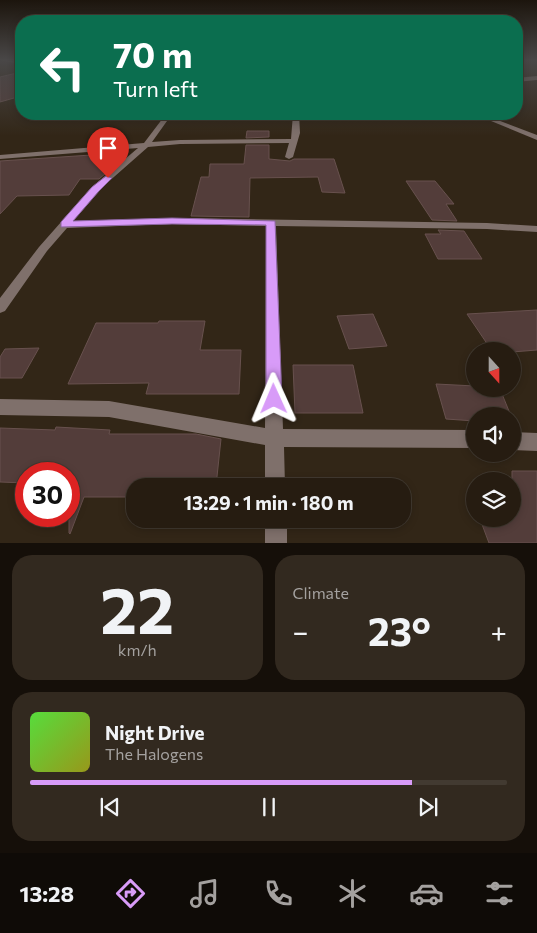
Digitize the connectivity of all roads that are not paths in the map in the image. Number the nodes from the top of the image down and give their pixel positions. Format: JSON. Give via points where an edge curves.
{"nodes":[{"id":1,"x":164,"y":120,"type":"edge"},
{"id":2,"x":296,"y":120,"type":"edge"},
{"id":3,"x":492,"y":120,"type":"edge"},
{"id":4,"x":537,"y":138,"type":"edge"},
{"id":5,"x":294,"y":141,"type":"junction"},
{"id":6,"x":147,"y":144,"type":"junction"},
{"id":7,"x":0,"y":157,"type":"edge"},
{"id":8,"x":290,"y":157,"type":"dead end"},
{"id":9,"x":271,"y":223,"type":"junction"},
{"id":10,"x":65,"y":224,"type":"junction"},
{"id":11,"x":537,"y":229,"type":"edge"},
{"id":12,"x":0,"y":308,"type":"edge"},
{"id":13,"x":0,"y":407,"type":"edge"},
{"id":14,"x":275,"y":438,"type":"junction"},
{"id":15,"x":466,"y":439,"type":"edge"},
{"id":16,"x":521,"y":441,"type":"edge"},
{"id":17,"x":537,"y":442,"type":"edge"},
{"id":18,"x":275,"y":478,"type":"edge"},
{"id":19,"x":276,"y":528,"type":"edge"},
{"id":20,"x":276,"y":543,"type":"edge"}],
"edges":[{"from":1,"to":6,"type":"street"},
{"from":2,"to":5,"type":"street"},
{"from":3,"to":4,"type":"street"},
{"from":5,"to":6,"type":"street"},
{"from":5,"to":8,"type":"street"},
{"from":6,"to":7,"type":"street"},
{"from":6,"to":10,"type":"street","via":[[96,189]]},
{"from":9,"to":10,"type":"street"},
{"from":9,"to":11,"type":"street"},
{"from":9,"to":14,"type":"street"},
{"from":10,"to":12,"type":"street"},
{"from":13,"to":14,"type":"street","via":[[110,409]]},
{"from":14,"to":15,"type":"street"},
{"from":14,"to":18,"type":"street"},
{"from":16,"to":17,"type":"street"},
{"from":19,"to":20,"type":"street"}]}
